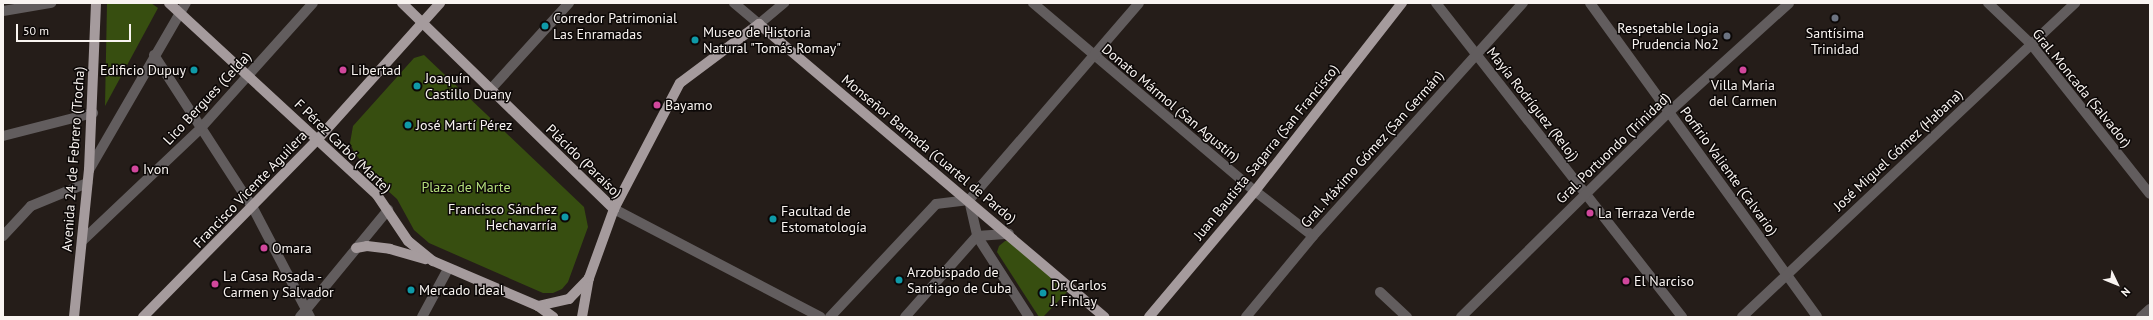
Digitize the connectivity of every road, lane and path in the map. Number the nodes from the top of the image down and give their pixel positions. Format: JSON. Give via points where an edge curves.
{"nodes":[{"id":1,"x":51,"y":3,"type":"edge"},
{"id":2,"x":96,"y":3,"type":"edge"},
{"id":3,"x":170,"y":3,"type":"edge"},
{"id":4,"x":186,"y":3,"type":"edge"},
{"id":5,"x":313,"y":3,"type":"edge"},
{"id":6,"x":402,"y":3,"type":"edge"},
{"id":7,"x":440,"y":3,"type":"edge"},
{"id":8,"x":570,"y":3,"type":"edge"},
{"id":9,"x":734,"y":3,"type":"edge"},
{"id":10,"x":784,"y":3,"type":"edge"},
{"id":11,"x":1033,"y":3,"type":"edge"},
{"id":12,"x":1139,"y":3,"type":"edge"},
{"id":13,"x":1402,"y":3,"type":"edge"},
{"id":14,"x":1436,"y":3,"type":"edge"},
{"id":15,"x":1522,"y":3,"type":"edge"},
{"id":16,"x":1590,"y":3,"type":"edge"},
{"id":17,"x":1789,"y":3,"type":"edge"},
{"id":18,"x":1988,"y":3,"type":"edge"},
{"id":19,"x":2075,"y":3,"type":"edge"},
{"id":20,"x":3,"y":11,"type":"edge"},
{"id":21,"x":181,"y":12,"type":"junction"},
{"id":22,"x":422,"y":24,"type":"junction"},
{"id":23,"x":759,"y":24,"type":"junction"},
{"id":24,"x":2031,"y":44,"type":"junction"},
{"id":25,"x":1477,"y":54,"type":"junction"},
{"id":26,"x":154,"y":55,"type":"junction"},
{"id":27,"x":1093,"y":55,"type":"junction"},
{"id":28,"x":248,"y":76,"type":"junction"},
{"id":29,"x":490,"y":90,"type":"junction"},
{"id":30,"x":1669,"y":112,"type":"junction"},
{"id":31,"x":92,"y":113,"type":"junction"},
{"id":32,"x":200,"y":129,"type":"junction"},
{"id":33,"x":3,"y":136,"type":"edge"},
{"id":34,"x":318,"y":139,"type":"junction"},
{"id":35,"x":89,"y":170,"type":"junction"},
{"id":36,"x":87,"y":183,"type":"junction"},
{"id":37,"x":1255,"y":191,"type":"junction"},
{"id":38,"x":1585,"y":194,"type":"junction"},
{"id":39,"x":2150,"y":194,"type":"edge"},
{"id":40,"x":969,"y":200,"type":"junction"},
{"id":41,"x":252,"y":208,"type":"junction"},
{"id":42,"x":614,"y":209,"type":"junction"},
{"id":43,"x":388,"y":210,"type":"junction"},
{"id":44,"x":1009,"y":234,"type":"junction"},
{"id":45,"x":3,"y":236,"type":"edge"},
{"id":46,"x":977,"y":236,"type":"junction"},
{"id":47,"x":1313,"y":236,"type":"junction"},
{"id":48,"x":82,"y":241,"type":"junction"},
{"id":49,"x":356,"y":248,"type":"junction"},
{"id":50,"x":433,"y":262,"type":"junction"},
{"id":51,"x":448,"y":269,"type":"junction"},
{"id":52,"x":1787,"y":274,"type":"junction"},
{"id":53,"x":589,"y":278,"type":"junction"},
{"id":54,"x":1380,"y":292,"type":"dead end"},
{"id":55,"x":538,"y":306,"type":"junction"},
{"id":56,"x":2150,"y":309,"type":"edge"},
{"id":57,"x":305,"y":315,"type":"edge"},
{"id":58,"x":74,"y":317,"type":"edge"},
{"id":59,"x":143,"y":317,"type":"edge"},
{"id":60,"x":422,"y":317,"type":"edge"},
{"id":61,"x":553,"y":317,"type":"edge"},
{"id":62,"x":582,"y":317,"type":"edge"},
{"id":63,"x":822,"y":317,"type":"edge"},
{"id":64,"x":830,"y":317,"type":"edge"},
{"id":65,"x":905,"y":317,"type":"edge"},
{"id":66,"x":1029,"y":317,"type":"edge"},
{"id":67,"x":1105,"y":317,"type":"edge"},
{"id":68,"x":1149,"y":317,"type":"edge"},
{"id":69,"x":1246,"y":317,"type":"edge"},
{"id":70,"x":1407,"y":317,"type":"edge"},
{"id":71,"x":1462,"y":317,"type":"edge"},
{"id":72,"x":1682,"y":317,"type":"edge"},
{"id":73,"x":1742,"y":317,"type":"edge"},
{"id":74,"x":1817,"y":317,"type":"edge"},
{"id":75,"x":2141,"y":317,"type":"edge"}],
"edges":[{"from":1,"to":20,"type":"street"},
{"from":2,"to":31,"type":"main road","name":"Avenida 24 de Febrero (Trocha)"},
{"from":3,"to":21,"type":"main road","name":"F Pérez Carbó (Marte)"},
{"from":4,"to":21,"type":"street"},
{"from":5,"to":28,"type":"street","name":"Lico Bergues (Celda)"},
{"from":6,"to":22,"type":"main road","name":"Plácido (Paraíso)"},
{"from":7,"to":22,"type":"main road","name":"Francisco Vicente Aguilera"},
{"from":8,"to":29,"type":"street"},
{"from":9,"to":23,"type":"street","name":"Monseñor Barnada (Cuartel de Pardo)"},
{"from":10,"to":23,"type":"street"},
{"from":11,"to":27,"type":"street","name":"Donato Mármol (San Agustín)"},
{"from":12,"to":27,"type":"street"},
{"from":13,"to":37,"type":"main road","name":"Juan Bautista Sagarra (San Francisco)"},
{"from":14,"to":25,"type":"street","name":"Mayía Rodríguez (Reloj)"},
{"from":15,"to":25,"type":"street","name":"Gral. Máximo Gómez (San Germán)"},
{"from":16,"to":30,"type":"street","name":"Porfirio Valiente (Calvario)"},
{"from":17,"to":30,"type":"street","name":"Gral. Portuondo (Trinidad)"},
{"from":18,"to":24,"type":"street","name":"Gral. Moncada (Salvador)"},
{"from":19,"to":24,"type":"street","name":"José Miguel Gómez (Habana)"},
{"from":21,"to":26,"type":"street"},
{"from":21,"to":28,"type":"main road","name":"F Pérez Carbó (Marte)"},
{"from":22,"to":29,"type":"main road","name":"Plácido (Paraíso)"},
{"from":22,"to":34,"type":"main road","name":"Francisco Vicente Aguilera"},
{"from":23,"to":40,"type":"main road","name":"Monseñor Barnada (Cuartel de Pardo)"},
{"from":23,"to":42,"type":"main road","via":[[680,83]]},
{"from":24,"to":39,"type":"street","name":"Gral. Moncada (Salvador)"},
{"from":24,"to":52,"type":"street","name":"José Miguel Gómez (Habana)"},
{"from":25,"to":38,"type":"street","name":"Mayía Rodríguez (Reloj)"},
{"from":25,"to":47,"type":"street","name":"Gral. Máximo Gómez (San Germán)"},
{"from":26,"to":32,"type":"street"},
{"from":26,"to":35,"type":"street"},
{"from":27,"to":37,"type":"street","name":"Donato Mármol (San Agustín)"},
{"from":27,"to":40,"type":"street"},
{"from":28,"to":32,"type":"street","name":"Lico Bergues (Celda)"},
{"from":28,"to":34,"type":"main road","name":"F Pérez Carbó (Marte)"},
{"from":29,"to":42,"type":"main road","name":"Plácido (Paraíso)"},
{"from":30,"to":38,"type":"street","name":"Gral. Portuondo (Trinidad)"},
{"from":30,"to":52,"type":"street","name":"Porfirio Valiente (Calvario)"},
{"from":31,"to":33,"type":"street"},
{"from":31,"to":35,"type":"main road","name":"Avenida 24 de Febrero (Trocha)"},
{"from":32,"to":41,"type":"street"},
{"from":32,"to":48,"type":"street","name":"Lico Bergues (Celda)"},
{"from":34,"to":41,"type":"main road","name":"Francisco Vicente Aguilera"},
{"from":34,"to":43,"type":"main road","name":"F Pérez Carbó (Marte)"},
{"from":35,"to":36,"type":"main road","name":"Avenida 24 de Febrero (Trocha)"},
{"from":36,"to":45,"type":"street","via":[[31,206]]},
{"from":36,"to":48,"type":"main road","name":"Avenida 24 de Febrero (Trocha)"},
{"from":37,"to":47,"type":"street","name":"Donato Mármol (San Agustín)"},
{"from":37,"to":68,"type":"main road","name":"Juan Bautista Sagarra (San Francisco)"},
{"from":38,"to":71,"type":"street","name":"Gral. Portuondo (Trinidad)"},
{"from":38,"to":72,"type":"street","name":"Mayía Rodríguez (Reloj)"},
{"from":40,"to":44,"type":"main road","name":"Monseñor Barnada (Cuartel de Pardo)"},
{"from":40,"to":46,"type":"street"},
{"from":40,"to":64,"type":"street","via":[[936,204]]},
{"from":41,"to":57,"type":"street"},
{"from":41,"to":59,"type":"main road","name":"Francisco Vicente Aguilera"},
{"from":42,"to":53,"type":"main road"},
{"from":42,"to":63,"type":"street","name":"Plácido (Paraíso)"},
{"from":43,"to":49,"type":"street"},
{"from":43,"to":50,"type":"main road","name":"F Pérez Carbó (Marte)","via":[[408,241]]},
{"from":44,"to":46,"type":"street"},
{"from":44,"to":67,"type":"main road","name":"Monseñor Barnada (Cuartel de Pardo)"},
{"from":46,"to":65,"type":"street"},
{"from":46,"to":66,"type":"street"},
{"from":47,"to":69,"type":"street","name":"Gral. Máximo Gómez (San Germán)"},
{"from":48,"to":58,"type":"main road","name":"Avenida 24 de Febrero (Trocha)"},
{"from":49,"to":50,"type":"main road","via":[[367,246],[390,249]]},
{"from":49,"to":57,"type":"street"},
{"from":50,"to":51,"type":"main road","name":"F Pérez Carbó (Marte)"},
{"from":51,"to":55,"type":"main road","name":"F Pérez Carbó (Marte)"},
{"from":51,"to":60,"type":"street"},
{"from":52,"to":73,"type":"street","name":"José Miguel Gómez (Habana)"},
{"from":52,"to":74,"type":"street","name":"Porfirio Valiente (Calvario)"},
{"from":53,"to":55,"type":"main road","via":[[569,299]]},
{"from":53,"to":62,"type":"main road"},
{"from":54,"to":70,"type":"street"},
{"from":55,"to":61,"type":"main road","name":"F Pérez Carbó (Marte)"},
{"from":56,"to":75,"type":"street"}]}
